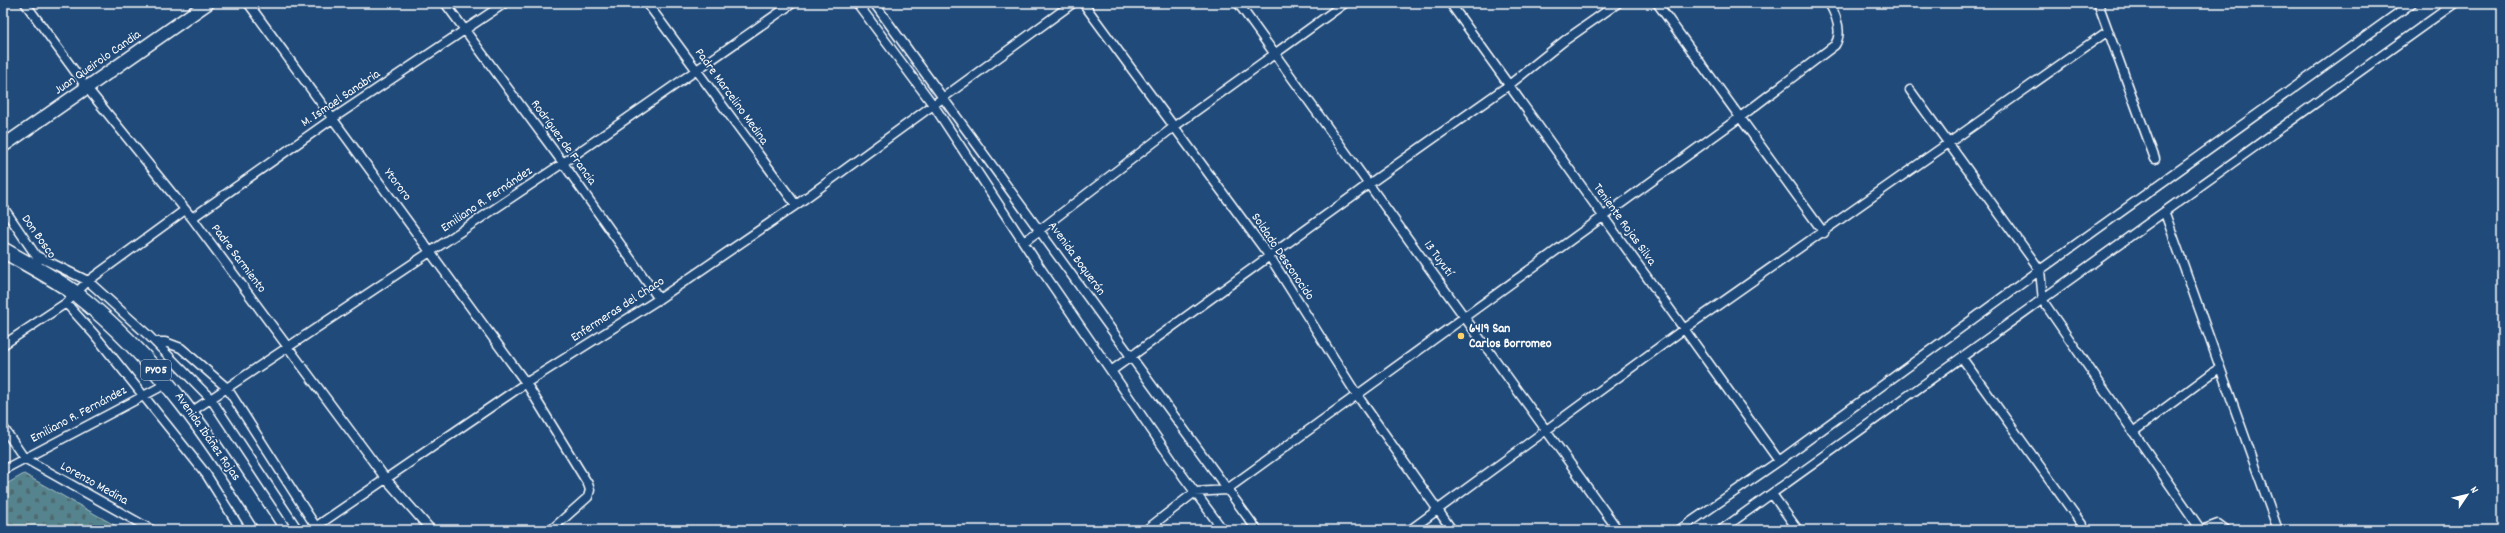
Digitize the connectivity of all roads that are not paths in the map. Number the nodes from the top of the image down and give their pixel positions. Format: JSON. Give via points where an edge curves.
{"nodes":[{"id":1,"x":25,"y":3,"type":"edge"},
{"id":2,"x":208,"y":3,"type":"edge"},
{"id":3,"x":248,"y":3,"type":"edge"},
{"id":4,"x":445,"y":3,"type":"edge"},
{"id":5,"x":505,"y":3,"type":"edge"},
{"id":6,"x":647,"y":3,"type":"edge"},
{"id":7,"x":793,"y":3,"type":"edge"},
{"id":8,"x":857,"y":3,"type":"edge"},
{"id":9,"x":874,"y":3,"type":"edge"},
{"id":10,"x":1073,"y":3,"type":"edge"},
{"id":11,"x":1083,"y":3,"type":"edge"},
{"id":12,"x":1238,"y":3,"type":"edge"},
{"id":13,"x":1345,"y":3,"type":"edge"},
{"id":14,"x":1450,"y":3,"type":"edge"},
{"id":15,"x":1618,"y":3,"type":"edge"},
{"id":16,"x":1657,"y":3,"type":"edge"},
{"id":17,"x":1829,"y":3,"type":"edge"},
{"id":18,"x":2098,"y":3,"type":"edge"},
{"id":19,"x":2412,"y":3,"type":"edge"},
{"id":20,"x":2455,"y":3,"type":"edge"},
{"id":21,"x":465,"y":30,"type":"junction"},
{"id":22,"x":2108,"y":31,"type":"junction"},
{"id":23,"x":1274,"y":53,"type":"junction"},
{"id":24,"x":698,"y":71,"type":"junction"},
{"id":25,"x":1509,"y":85,"type":"junction"},
{"id":26,"x":87,"y":88,"type":"junction"},
{"id":27,"x":1910,"y":90,"type":"dead end"},
{"id":28,"x":944,"y":98,"type":"junction"},
{"id":29,"x":934,"y":106,"type":"junction"},
{"id":30,"x":1739,"y":118,"type":"junction"},
{"id":31,"x":332,"y":119,"type":"junction"},
{"id":32,"x":1175,"y":126,"type":"junction"},
{"id":33,"x":1949,"y":144,"type":"junction"},
{"id":34,"x":3,"y":146,"type":"edge"},
{"id":35,"x":2155,"y":159,"type":"dead end"},
{"id":36,"x":563,"y":163,"type":"junction"},
{"id":37,"x":1368,"y":184,"type":"junction"},
{"id":38,"x":796,"y":205,"type":"junction"},
{"id":39,"x":3,"y":208,"type":"edge"},
{"id":40,"x":185,"y":210,"type":"junction"},
{"id":41,"x":1602,"y":216,"type":"junction"},
{"id":42,"x":2166,"y":216,"type":"dead end"},
{"id":43,"x":192,"y":218,"type":"junction"},
{"id":44,"x":1040,"y":229,"type":"junction"},
{"id":45,"x":1824,"y":233,"type":"junction"},
{"id":46,"x":1024,"y":242,"type":"junction"},
{"id":47,"x":3,"y":250,"type":"edge"},
{"id":48,"x":431,"y":252,"type":"junction"},
{"id":49,"x":36,"y":256,"type":"junction"},
{"id":50,"x":1270,"y":257,"type":"junction"},
{"id":51,"x":2040,"y":270,"type":"junction"},
{"id":52,"x":54,"y":280,"type":"junction"},
{"id":53,"x":88,"y":281,"type":"junction"},
{"id":54,"x":70,"y":299,"type":"junction"},
{"id":55,"x":659,"y":299,"type":"junction"},
{"id":56,"x":2042,"y":300,"type":"junction"},
{"id":57,"x":1465,"y":316,"type":"junction"},
{"id":58,"x":1684,"y":329,"type":"junction"},
{"id":59,"x":155,"y":342,"type":"junction"},
{"id":60,"x":3,"y":345,"type":"edge"},
{"id":61,"x":290,"y":348,"type":"junction"},
{"id":62,"x":1131,"y":357,"type":"junction"},
{"id":63,"x":1962,"y":358,"type":"junction"},
{"id":64,"x":1111,"y":371,"type":"junction"},
{"id":65,"x":2215,"y":371,"type":"dead end"},
{"id":66,"x":526,"y":382,"type":"junction"},
{"id":67,"x":168,"y":383,"type":"junction"},
{"id":68,"x":227,"y":388,"type":"junction"},
{"id":69,"x":142,"y":395,"type":"junction"},
{"id":70,"x":1357,"y":395,"type":"junction"},
{"id":71,"x":211,"y":399,"type":"junction"},
{"id":72,"x":191,"y":412,"type":"junction"},
{"id":73,"x":3,"y":427,"type":"edge"},
{"id":74,"x":1547,"y":430,"type":"junction"},
{"id":75,"x":2133,"y":432,"type":"junction"},
{"id":76,"x":24,"y":458,"type":"junction"},
{"id":77,"x":1779,"y":461,"type":"junction"},
{"id":78,"x":3,"y":470,"type":"edge"},
{"id":79,"x":386,"y":479,"type":"junction"},
{"id":80,"x":1226,"y":490,"type":"junction"},
{"id":81,"x":1195,"y":492,"type":"junction"},
{"id":82,"x":1772,"y":494,"type":"junction"},
{"id":83,"x":1437,"y":509,"type":"junction"},
{"id":84,"x":315,"y":529,"type":"edge"},
{"id":85,"x":152,"y":530,"type":"edge"},
{"id":86,"x":241,"y":530,"type":"edge"},
{"id":87,"x":269,"y":530,"type":"edge"},
{"id":88,"x":298,"y":530,"type":"edge"},
{"id":89,"x":431,"y":530,"type":"edge"},
{"id":90,"x":551,"y":530,"type":"edge"},
{"id":91,"x":1146,"y":530,"type":"edge"},
{"id":92,"x":1223,"y":530,"type":"edge"},
{"id":93,"x":1257,"y":530,"type":"edge"},
{"id":94,"x":1410,"y":530,"type":"edge"},
{"id":95,"x":1452,"y":530,"type":"edge"},
{"id":96,"x":1618,"y":530,"type":"edge"},
{"id":97,"x":1679,"y":530,"type":"edge"},
{"id":98,"x":1721,"y":530,"type":"edge"},
{"id":99,"x":1798,"y":530,"type":"edge"},
{"id":100,"x":2086,"y":530,"type":"edge"},
{"id":101,"x":2201,"y":530,"type":"edge"},
{"id":102,"x":2226,"y":530,"type":"edge"},
{"id":103,"x":2278,"y":530,"type":"edge"}],
"edges":[{"from":1,"to":26,"type":"street","name":"Padre Sarmiento"},
{"from":2,"to":26,"type":"street","name":"Juan Queirolo Candia"},
{"from":3,"to":31,"type":"street","name":"Ytororo"},
{"from":4,"to":21,"type":"street","name":"Rodríguez de Francia"},
{"from":5,"to":21,"type":"street","name":"M. Ismael Sanabria"},
{"from":6,"to":24,"type":"street","name":"Padre Marcelino Medina"},
{"from":7,"to":24,"type":"street","name":"Emiliano R. Fernández"},
{"from":8,"to":29,"type":"street"},
{"from":9,"to":28,"type":"street","name":"Avenida Boquerón"},
{"from":10,"to":28,"type":"street","name":"Enfermeras del Chaco"},
{"from":11,"to":32,"type":"street","name":"Soldado Desconocido"},
{"from":12,"to":23,"type":"street","name":"13 Tuyutí"},
{"from":13,"to":23,"type":"street"},
{"from":14,"to":25,"type":"street","name":"Teniente Rojas Silva"},
{"from":15,"to":25,"type":"street","via":[[1564,41]]},
{"from":16,"to":30,"type":"street"},
{"from":17,"to":30,"type":"street","via":[[1838,25],[1839,39],[1835,45]]},
{"from":18,"to":22,"type":"street"},
{"from":19,"to":51,"type":"street"},
{"from":20,"to":56,"type":"street"},
{"from":21,"to":31,"type":"street","name":"M. Ismael Sanabria"},
{"from":21,"to":36,"type":"street","name":"Rodríguez de Francia"},
{"from":22,"to":33,"type":"street"},
{"from":22,"to":35,"type":"street"},
{"from":23,"to":32,"type":"street"},
{"from":23,"to":37,"type":"street","name":"13 Tuyutí"},
{"from":24,"to":36,"type":"street","name":"Emiliano R. Fernández"},
{"from":24,"to":38,"type":"street","name":"Padre Marcelino Medina"},
{"from":25,"to":37,"type":"street"},
{"from":25,"to":41,"type":"street","name":"Teniente Rojas Silva"},
{"from":26,"to":34,"type":"street","name":"Juan Queirolo Candia"},
{"from":26,"to":40,"type":"street","name":"Padre Sarmiento"},
{"from":27,"to":33,"type":"street"},
{"from":28,"to":29,"type":"street","name":"Enfermeras del Chaco"},
{"from":28,"to":44,"type":"street","name":"Avenida Boquerón"},
{"from":29,"to":38,"type":"street","name":"Enfermeras del Chaco"},
{"from":29,"to":46,"type":"street"},
{"from":30,"to":41,"type":"street"},
{"from":30,"to":45,"type":"street"},
{"from":31,"to":43,"type":"street","name":"M. Ismael Sanabria"},
{"from":31,"to":48,"type":"street","name":"Ytororo"},
{"from":32,"to":44,"type":"street"},
{"from":32,"to":50,"type":"street","name":"Soldado Desconocido"},
{"from":33,"to":45,"type":"street"},
{"from":33,"to":51,"type":"street"},
{"from":36,"to":48,"type":"street","name":"Emiliano R. Fernández"},
{"from":36,"to":55,"type":"street","name":"Rodríguez de Francia"},
{"from":37,"to":50,"type":"street"},
{"from":37,"to":57,"type":"street","name":"13 Tuyutí"},
{"from":38,"to":55,"type":"street","name":"Enfermeras del Chaco"},
{"from":39,"to":49,"type":"street","name":"Don Bosco"},
{"from":40,"to":43,"type":"street","name":"Padre Sarmiento"},
{"from":40,"to":53,"type":"street"},
{"from":41,"to":57,"type":"street"},
{"from":41,"to":58,"type":"street","name":"Teniente Rojas Silva"},
{"from":42,"to":103,"type":"street"},
{"from":43,"to":61,"type":"street","name":"Padre Sarmiento"},
{"from":44,"to":46,"type":"street"},
{"from":44,"to":62,"type":"street","name":"Avenida Boquerón"},
{"from":45,"to":58,"type":"street"},
{"from":46,"to":64,"type":"street"},
{"from":47,"to":52,"type":"highway","name":"Avenida Ibáñez Rojas","number":"PY05"},
{"from":48,"to":61,"type":"street","name":"Emiliano R. Fernández"},
{"from":48,"to":66,"type":"street","name":"Ytororo"},
{"from":49,"to":52,"type":"street","name":"Don Bosco"},
{"from":49,"to":53,"type":"street"},
{"from":50,"to":62,"type":"street"},
{"from":50,"to":70,"type":"street","name":"Soldado Desconocido"},
{"from":51,"to":56,"type":"street"},
{"from":51,"to":77,"type":"street"},
{"from":52,"to":54,"type":"highway","name":"Avenida Ibáñez Rojas","number":"PY05"},
{"from":53,"to":54,"type":"street"},
{"from":53,"to":59,"type":"street"},
{"from":54,"to":60,"type":"street"},
{"from":54,"to":67,"type":"highway","name":"Avenida Ibáñez Rojas","number":"PY05","via":[[122,335]]},
{"from":54,"to":69,"type":"street"},
{"from":55,"to":66,"type":"street","name":"Enfermeras del Chaco"},
{"from":56,"to":63,"type":"street"},
{"from":56,"to":75,"type":"street"},
{"from":57,"to":70,"type":"street"},
{"from":57,"to":74,"type":"street","name":"13 Tuyutí"},
{"from":58,"to":74,"type":"street"},
{"from":58,"to":77,"type":"street","name":"Teniente Rojas Silva"},
{"from":59,"to":68,"type":"street","via":[[165,342],[181,348]]},
{"from":59,"to":71,"type":"street"},
{"from":61,"to":68,"type":"street","name":"Emiliano R. Fernández"},
{"from":61,"to":79,"type":"street","name":"Padre Sarmiento"},
{"from":62,"to":64,"type":"street"},
{"from":62,"to":80,"type":"street","name":"Avenida Boquerón"},
{"from":63,"to":82,"type":"street"},
{"from":63,"to":100,"type":"street"},
{"from":64,"to":81,"type":"street"},
{"from":65,"to":75,"type":"street"},
{"from":66,"to":79,"type":"street","name":"Enfermeras del Chaco"},
{"from":66,"to":90,"type":"street","name":"Ytororo","via":[[590,490],[588,497]]},
{"from":67,"to":69,"type":"street","name":"Emiliano R. Fernández"},
{"from":67,"to":72,"type":"highway","name":"Avenida Ibáñez Rojas","number":"PY05"},
{"from":68,"to":71,"type":"street","name":"Emiliano R. Fernández"},
{"from":68,"to":84,"type":"street"},
{"from":69,"to":76,"type":"street","name":"Emiliano R. Fernández"},
{"from":69,"to":86,"type":"street","via":[[206,474]]},
{"from":70,"to":80,"type":"street"},
{"from":70,"to":83,"type":"street","name":"Soldado Desconocido"},
{"from":71,"to":72,"type":"street","name":"Emiliano R. Fernández"},
{"from":71,"to":88,"type":"street"},
{"from":72,"to":87,"type":"highway","name":"Avenida Ibáñez Rojas","number":"PY05"},
{"from":73,"to":76,"type":"street"},
{"from":74,"to":83,"type":"street"},
{"from":74,"to":96,"type":"street","name":"13 Tuyutí"},
{"from":75,"to":101,"type":"street"},
{"from":76,"to":78,"type":"street","name":"Emiliano R. Fernández"},
{"from":76,"to":85,"type":"street","name":"Lorenzo Medina"},
{"from":77,"to":97,"type":"street"},
{"from":79,"to":84,"type":"street","name":"Enfermeras del Chaco"},
{"from":79,"to":89,"type":"street","name":"Padre Sarmiento"},
{"from":80,"to":81,"type":"street"},
{"from":80,"to":93,"type":"street","name":"Avenida Boquerón"},
{"from":81,"to":91,"type":"street"},
{"from":81,"to":92,"type":"street"},
{"from":82,"to":98,"type":"street"},
{"from":82,"to":99,"type":"street"},
{"from":83,"to":94,"type":"street"},
{"from":83,"to":95,"type":"street","name":"Soldado Desconocido"},
{"from":101,"to":102,"type":"street","via":[[2218,524]]}]}
